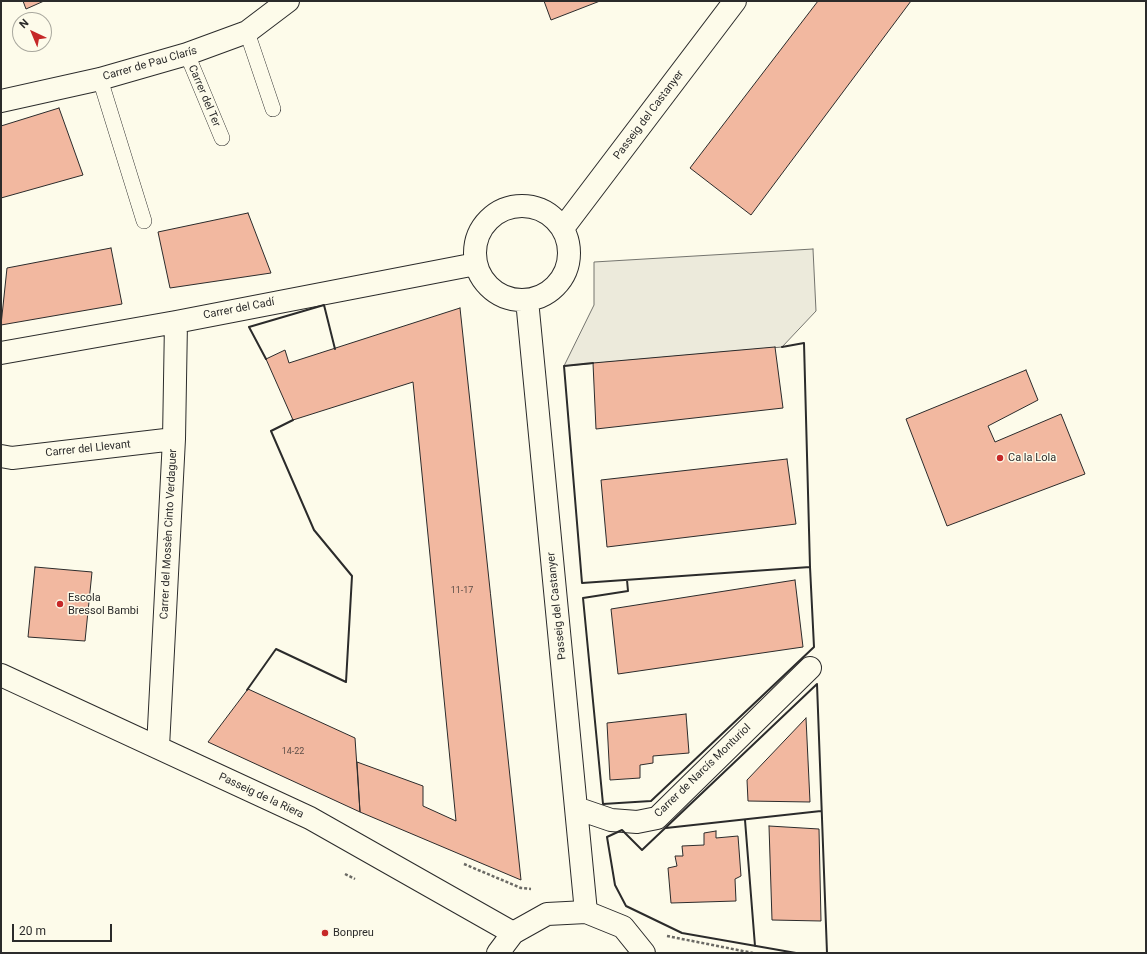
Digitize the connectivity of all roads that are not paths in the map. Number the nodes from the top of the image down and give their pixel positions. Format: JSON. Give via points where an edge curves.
{"nodes":[{"id":1,"x":288,"y":1,"type":"edge"},
{"id":2,"x":735,"y":1,"type":"edge"},
{"id":3,"x":247,"y":32,"type":"junction"},
{"id":4,"x":187,"y":54,"type":"junction"},
{"id":5,"x":100,"y":79,"type":"junction"},
{"id":6,"x":1,"y":101,"type":"edge"},
{"id":7,"x":273,"y":110,"type":"dead end"},
{"id":8,"x":222,"y":138,"type":"dead end"},
{"id":9,"x":144,"y":221,"type":"dead end"},
{"id":10,"x":563,"y":228,"type":"junction"},
{"id":11,"x":476,"y":264,"type":"junction"},
{"id":12,"x":527,"y":300,"type":"junction"},
{"id":13,"x":176,"y":322,"type":"junction"},
{"id":14,"x":1,"y":353,"type":"edge"},
{"id":15,"x":174,"y":439,"type":"junction"},
{"id":16,"x":1,"y":456,"type":"edge"},
{"id":17,"x":810,"y":668,"type":"dead end"},
{"id":18,"x":1,"y":675,"type":"edge"},
{"id":19,"x":158,"y":747,"type":"junction"},
{"id":20,"x":576,"y":808,"type":"junction"},
{"id":21,"x":586,"y":912,"type":"junction"},
{"id":22,"x":513,"y":933,"type":"junction"},
{"id":23,"x":498,"y":953,"type":"edge"},
{"id":24,"x":644,"y":953,"type":"edge"}],
"edges":[{"from":1,"to":3,"type":"street","name":"Carrer de Pau Clarís"},
{"from":2,"to":10,"type":"street","name":"Passeig del Castanyer"},
{"from":3,"to":4,"type":"street","name":"Carrer de Pau Clarís"},
{"from":3,"to":7,"type":"lane"},
{"from":4,"to":5,"type":"street","name":"Carrer de Pau Clarís"},
{"from":4,"to":8,"type":"lane","name":"Carrer del Ter"},
{"from":5,"to":6,"type":"street","name":"Carrer de Pau Clarís"},
{"from":5,"to":9,"type":"lane"},
{"from":10,"to":11,"type":"street","via":[[556,219],[537,208],[526,205],[504,209],[495,214],[480,231],[476,241]]},
{"from":10,"to":12,"type":"street","via":[[570,255],[565,274],[553,289]]},
{"from":11,"to":12,"type":"street","via":[[486,283],[495,291],[516,300]]},
{"from":11,"to":13,"type":"street","name":"Carrer del Cadí"},
{"from":12,"to":20,"type":"street","name":"Passeig del Castanyer"},
{"from":13,"to":14,"type":"street","name":"Carrer del Cadí"},
{"from":13,"to":15,"type":"street","name":"Carrer del Mossèn Cinto Verdaguer"},
{"from":15,"to":16,"type":"street","name":"Carrer del Llevant","via":[[12,458]]},
{"from":15,"to":19,"type":"street","name":"Carrer del Mossèn Cinto Verdaguer"},
{"from":17,"to":20,"type":"street","name":"Carrer de Narcís Monturiol","via":[[657,818],[637,822],[611,820]]},
{"from":18,"to":19,"type":"street","name":"Passeig de la Riera"},
{"from":19,"to":22,"type":"street","name":"Passeig de la Riera","via":[[310,818]]},
{"from":20,"to":21,"type":"street","name":"Passeig del Castanyer"},
{"from":21,"to":22,"type":"street","via":[[547,914]]},
{"from":21,"to":24,"type":"street","via":[[622,927]]},
{"from":22,"to":23,"type":"street"}]}
